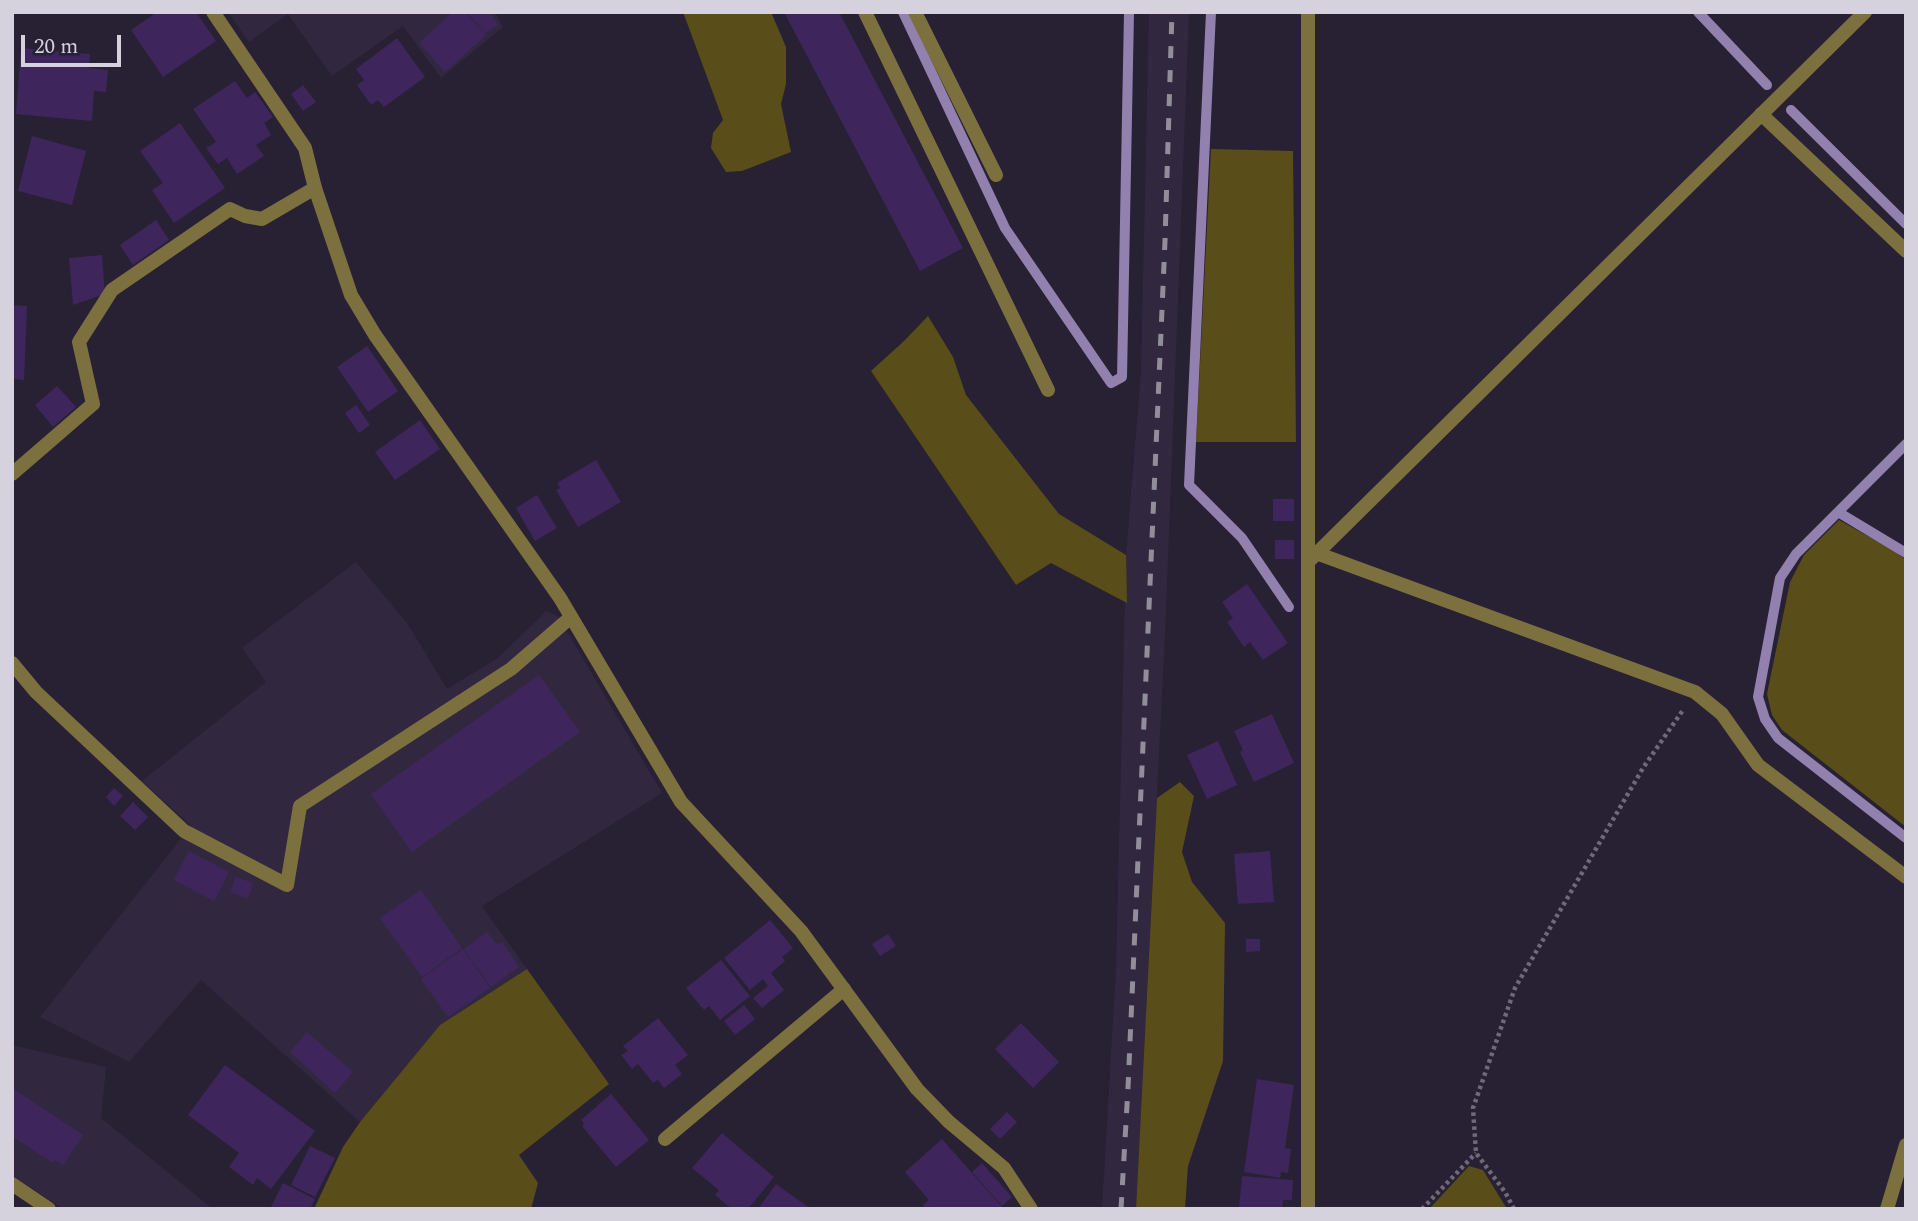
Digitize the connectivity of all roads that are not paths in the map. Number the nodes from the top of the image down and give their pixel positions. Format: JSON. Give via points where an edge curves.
{"nodes":[{"id":1,"x":212,"y":12,"type":"edge"},
{"id":2,"x":865,"y":12,"type":"edge"},
{"id":3,"x":915,"y":12,"type":"edge"},
{"id":4,"x":1308,"y":12,"type":"edge"},
{"id":5,"x":1865,"y":12,"type":"edge"},
{"id":6,"x":1761,"y":114,"type":"junction"},
{"id":7,"x":996,"y":175,"type":"dead end"},
{"id":8,"x":315,"y":188,"type":"junction"},
{"id":9,"x":1906,"y":251,"type":"edge"},
{"id":10,"x":1048,"y":390,"type":"dead end"},
{"id":11,"x":12,"y":474,"type":"edge"},
{"id":12,"x":1312,"y":557,"type":"junction"},
{"id":13,"x":571,"y":617,"type":"junction"},
{"id":14,"x":12,"y":663,"type":"edge"},
{"id":15,"x":1906,"y":877,"type":"edge"},
{"id":16,"x":844,"y":989,"type":"junction"},
{"id":17,"x":665,"y":1139,"type":"dead end"},
{"id":18,"x":1906,"y":1145,"type":"edge"},
{"id":19,"x":12,"y":1184,"type":"edge"},
{"id":20,"x":49,"y":1209,"type":"edge"},
{"id":21,"x":1031,"y":1209,"type":"edge"},
{"id":22,"x":1308,"y":1209,"type":"edge"},
{"id":23,"x":1887,"y":1209,"type":"edge"}],
"edges":[{"from":1,"to":8,"type":"street","via":[[304,148]]},
{"from":2,"to":10,"type":"street"},
{"from":3,"to":7,"type":"street"},
{"from":4,"to":12,"type":"street"},
{"from":5,"to":6,"type":"street"},
{"from":6,"to":9,"type":"street"},
{"from":6,"to":12,"type":"street"},
{"from":8,"to":11,"type":"street","via":[[262,219],[230,209],[112,290],[79,342],[93,404]]},
{"from":8,"to":13,"type":"street","via":[[352,295],[375,335]]},
{"from":12,"to":15,"type":"street","via":[[1695,692],[1722,714],[1758,765]]},
{"from":12,"to":22,"type":"street"},
{"from":13,"to":14,"type":"street","via":[[511,669],[300,806],[287,885],[184,831],[36,692]]},
{"from":13,"to":16,"type":"street","via":[[681,802],[801,931]]},
{"from":16,"to":17,"type":"street"},
{"from":16,"to":21,"type":"street","via":[[916,1089],[1004,1168]]},
{"from":18,"to":23,"type":"street"},
{"from":19,"to":20,"type":"street"}]}
